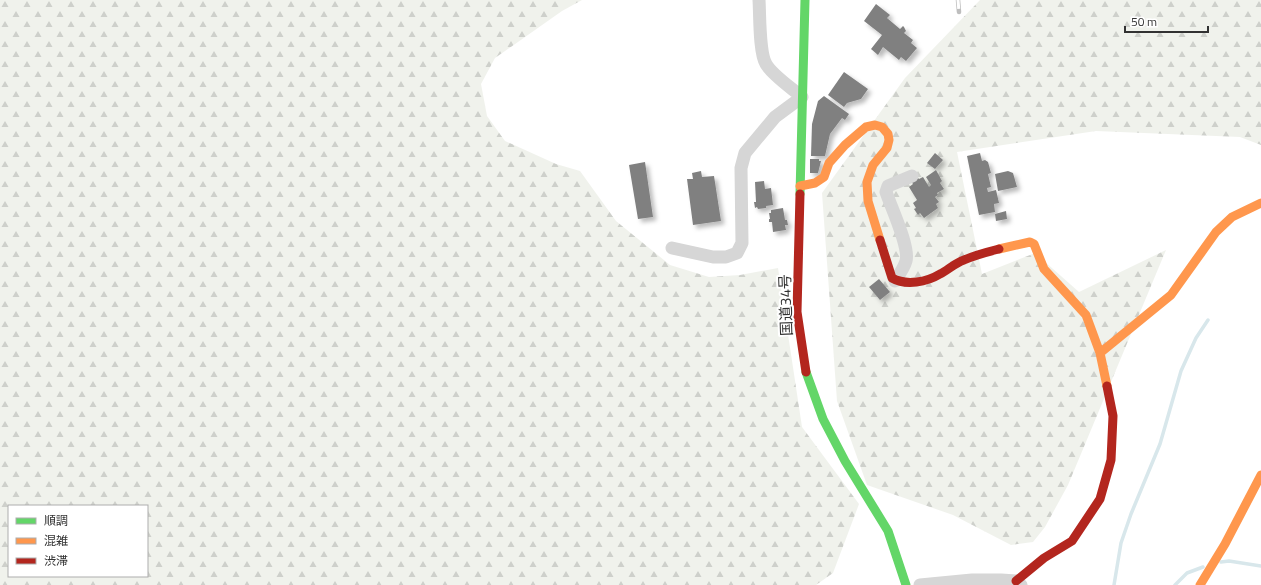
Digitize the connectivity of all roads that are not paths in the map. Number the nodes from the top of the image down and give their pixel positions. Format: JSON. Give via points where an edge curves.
{"nodes":[{"id":1,"x":759,"y":0,"type":"edge"},
{"id":2,"x":805,"y":0,"type":"edge"},
{"id":3,"x":802,"y":97,"type":"junction"},
{"id":4,"x":912,"y":176,"type":"dead end"},
{"id":5,"x":800,"y":186,"type":"junction"},
{"id":6,"x":1261,"y":203,"type":"edge"},
{"id":7,"x":672,"y":248,"type":"dead end"},
{"id":8,"x":895,"y":281,"type":"junction"},
{"id":9,"x":1100,"y":353,"type":"junction"},
{"id":10,"x":1261,"y":475,"type":"edge"},
{"id":11,"x":1018,"y":583,"type":"edge"},
{"id":12,"x":906,"y":585,"type":"edge"},
{"id":13,"x":920,"y":585,"type":"edge"},
{"id":14,"x":1200,"y":585,"type":"edge"}],
"edges":[{"from":1,"to":3,"type":"street","via":[[762,50],[766,64]]},
{"from":2,"to":3,"type":"main road","name":"国道34号"},
{"from":3,"to":5,"type":"main road","name":"国道34号"},
{"from":3,"to":7,"type":"street","via":[[775,117],[745,153],[742,168],[742,243],[737,253],[726,257],[713,257]]},
{"from":4,"to":8,"type":"street","via":[[888,186],[886,192],[906,255],[906,262]]},
{"from":5,"to":8,"type":"main road","via":[[815,183],[824,177],[829,163],[866,127],[882,127],[889,140],[887,148],[873,165],[867,182],[868,200]]},
{"from":5,"to":12,"type":"main road","name":"国道34号","via":[[797,312],[806,374],[823,419],[845,461],[888,531]]},
{"from":6,"to":9,"type":"main road","via":[[1232,217],[1216,232],[1171,295]]},
{"from":8,"to":9,"type":"main road","via":[[930,279],[963,260],[1030,242],[1034,244],[1044,269],[1086,315]]},
{"from":9,"to":11,"type":"main road","via":[[1113,416],[1111,460],[1100,499],[1072,541],[1044,558]]},
{"from":10,"to":14,"type":"main road"},
{"from":11,"to":13,"type":"street","via":[[972,580]]}]}
